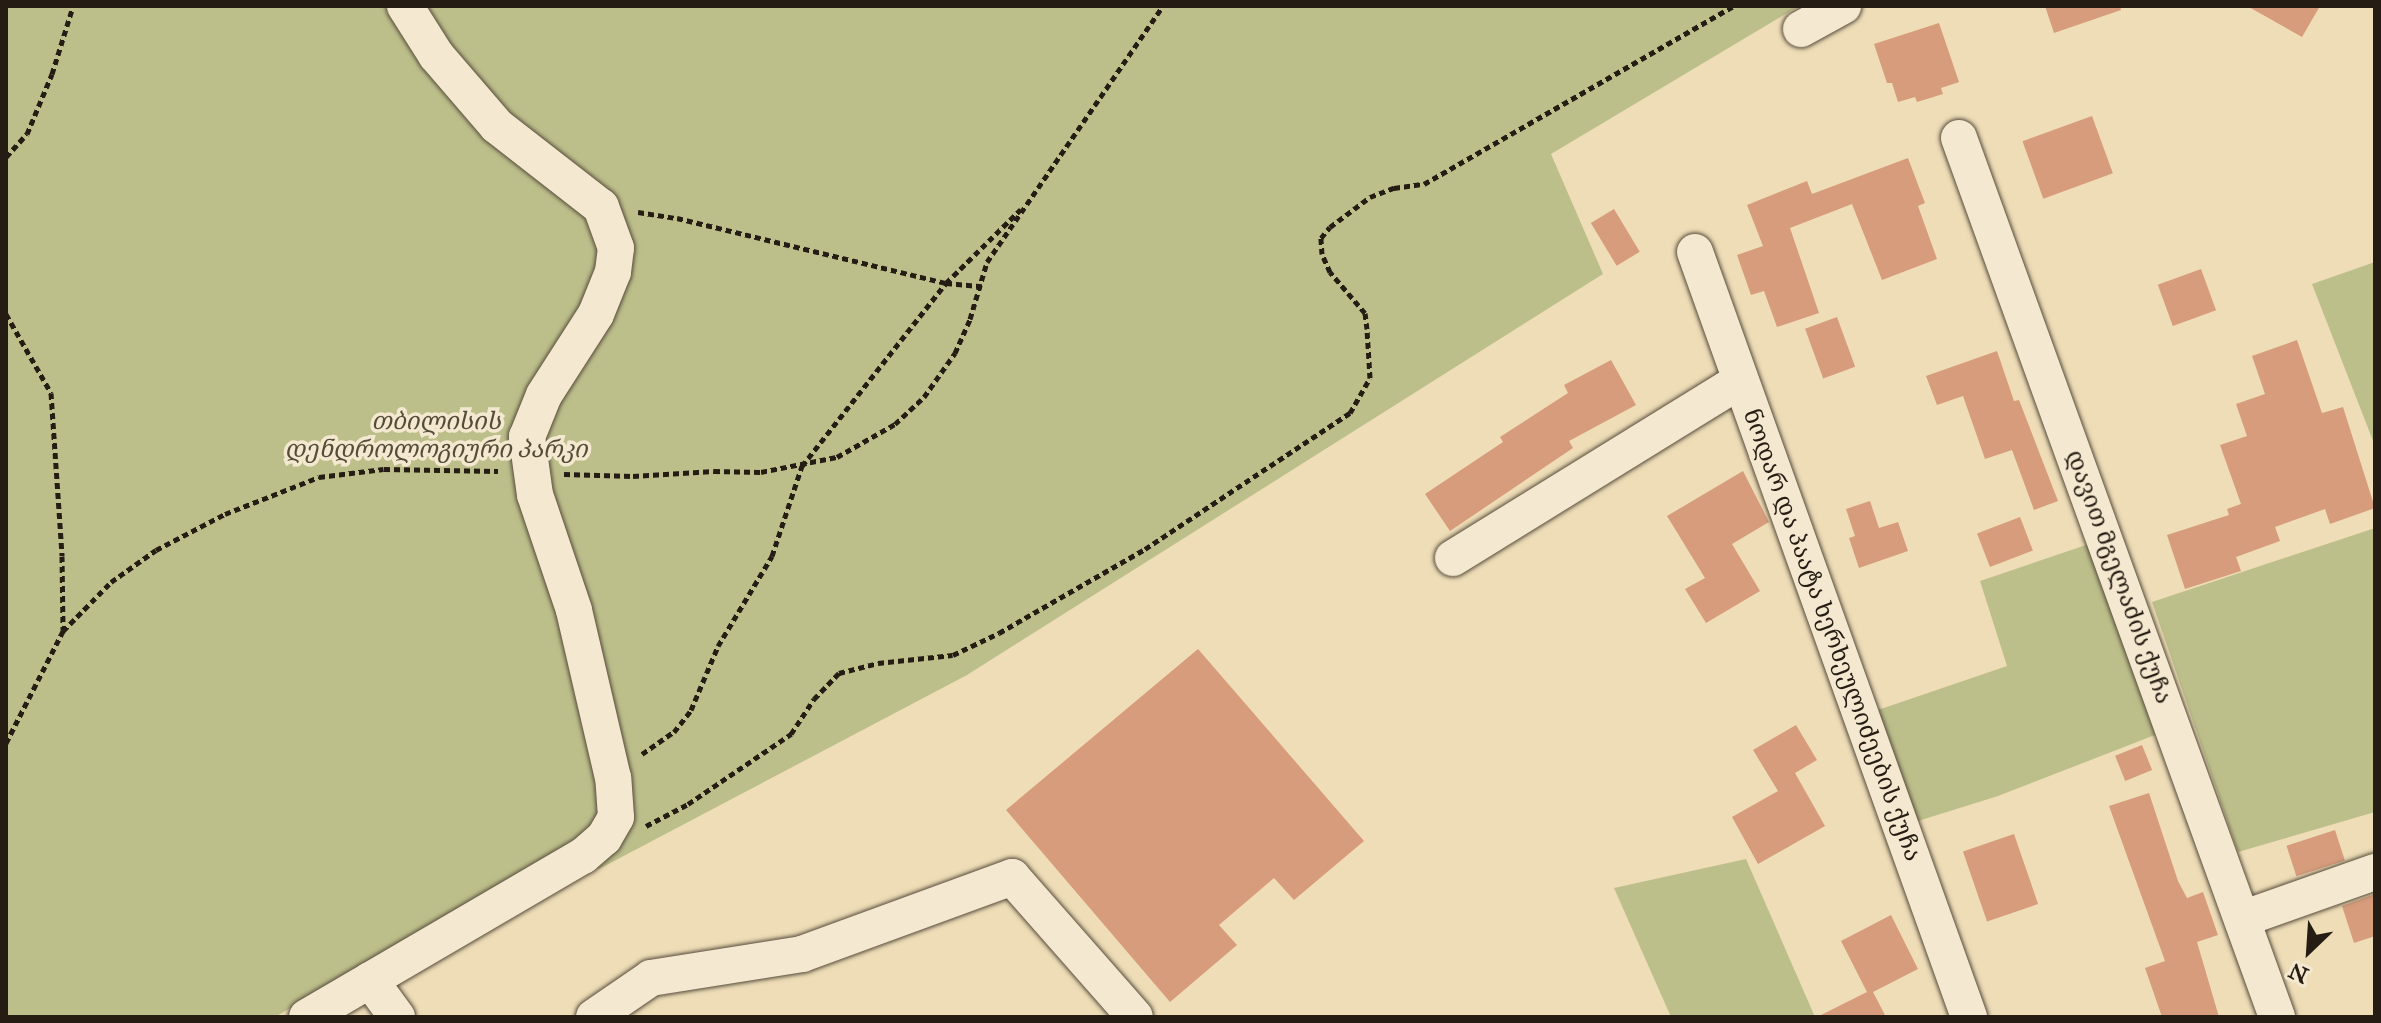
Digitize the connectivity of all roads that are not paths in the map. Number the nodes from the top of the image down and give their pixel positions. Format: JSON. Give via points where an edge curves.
{"nodes":[{"id":1,"x":405,"y":6,"type":"edge"},
{"id":2,"x":1843,"y":6,"type":"edge"},
{"id":3,"x":1801,"y":29,"type":"dead end"},
{"id":4,"x":1959,"y":138,"type":"dead end"},
{"id":5,"x":1695,"y":252,"type":"dead end"},
{"id":6,"x":1740,"y":381,"type":"junction"},
{"id":7,"x":1453,"y":558,"type":"dead end"},
{"id":8,"x":2375,"y":872,"type":"edge"},
{"id":9,"x":2242,"y":919,"type":"junction"},
{"id":10,"x":370,"y":980,"type":"junction"},
{"id":11,"x":307,"y":1017,"type":"edge"},
{"id":12,"x":397,"y":1017,"type":"edge"},
{"id":13,"x":594,"y":1017,"type":"edge"},
{"id":14,"x":1135,"y":1017,"type":"edge"},
{"id":15,"x":1969,"y":1017,"type":"edge"},
{"id":16,"x":2277,"y":1017,"type":"edge"}],
"edges":[{"from":1,"to":10,"type":"street","via":[[436,55],[497,126],[601,207],[616,248],[613,272],[596,314],[544,395],[527,437],[529,472],[574,610],[613,778],[616,817],[594,847]]},
{"from":2,"to":3,"type":"street"},
{"from":4,"to":9,"type":"street","name":"დავით მგელაძის ქუჩა"},
{"from":5,"to":6,"type":"street","name":"ნოდარ და პაატა ხერხეულიძეების ქუჩა"},
{"from":6,"to":7,"type":"street"},
{"from":6,"to":15,"type":"street","name":"ნოდარ და პაატა ხერხეულიძეების ქუჩა"},
{"from":8,"to":9,"type":"street"},
{"from":9,"to":16,"type":"street","name":"დავით მგელაძის ქუჩა"},
{"from":10,"to":11,"type":"street"},
{"from":10,"to":12,"type":"street"},
{"from":13,"to":14,"type":"street","via":[[651,978],[802,954],[1012,877]]}]}
